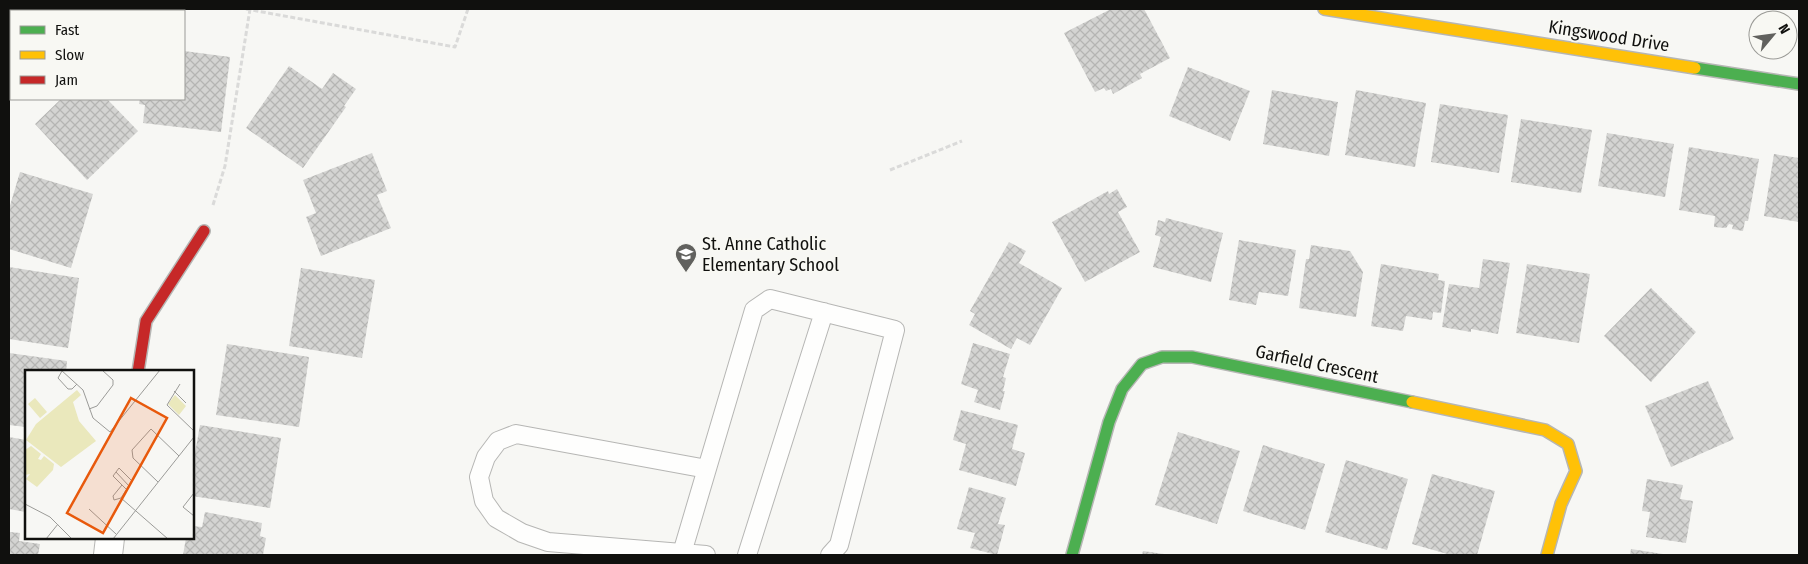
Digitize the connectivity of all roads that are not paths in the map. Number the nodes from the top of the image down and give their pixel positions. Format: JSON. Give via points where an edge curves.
{"nodes":[{"id":1,"x":1324,"y":9,"type":"edge"},
{"id":2,"x":1799,"y":84,"type":"edge"},
{"id":3,"x":204,"y":231,"type":"road end"},
{"id":4,"x":824,"y":312,"type":"junction"},
{"id":5,"x":138,"y":370,"type":"edge"},
{"id":6,"x":707,"y":469,"type":"junction"},
{"id":7,"x":110,"y":539,"type":"edge"},
{"id":8,"x":547,"y":549,"type":"edge"},
{"id":9,"x":682,"y":553,"type":"junction"},
{"id":10,"x":108,"y":555,"type":"edge"},
{"id":11,"x":706,"y":555,"type":"edge"},
{"id":12,"x":746,"y":555,"type":"edge"},
{"id":13,"x":830,"y":555,"type":"edge"},
{"id":14,"x":1072,"y":555,"type":"edge"},
{"id":15,"x":1547,"y":555,"type":"edge"}],
"edges":[{"from":1,"to":2,"type":"street","name":"Kingswood Drive"},
{"from":3,"to":5,"type":"street","via":[[146,321]]},
{"from":4,"to":6,"type":"lane","via":[[770,299],[754,310]]},
{"from":4,"to":12,"type":"lane"},
{"from":4,"to":13,"type":"lane","via":[[895,330],[839,545]]},
{"from":6,"to":8,"type":"lane","via":[[516,434],[498,441],[486,457],[479,477],[484,501],[496,518]]},
{"from":6,"to":9,"type":"lane"},
{"from":7,"to":10,"type":"street"},
{"from":8,"to":9,"type":"lane"},
{"from":9,"to":11,"type":"lane"},
{"from":14,"to":15,"type":"street","name":"Garfield Crescent","via":[[1109,422],[1122,389],[1142,364],[1162,357],[1192,357],[1545,430],[1568,444],[1576,471],[1561,504]]}]}
